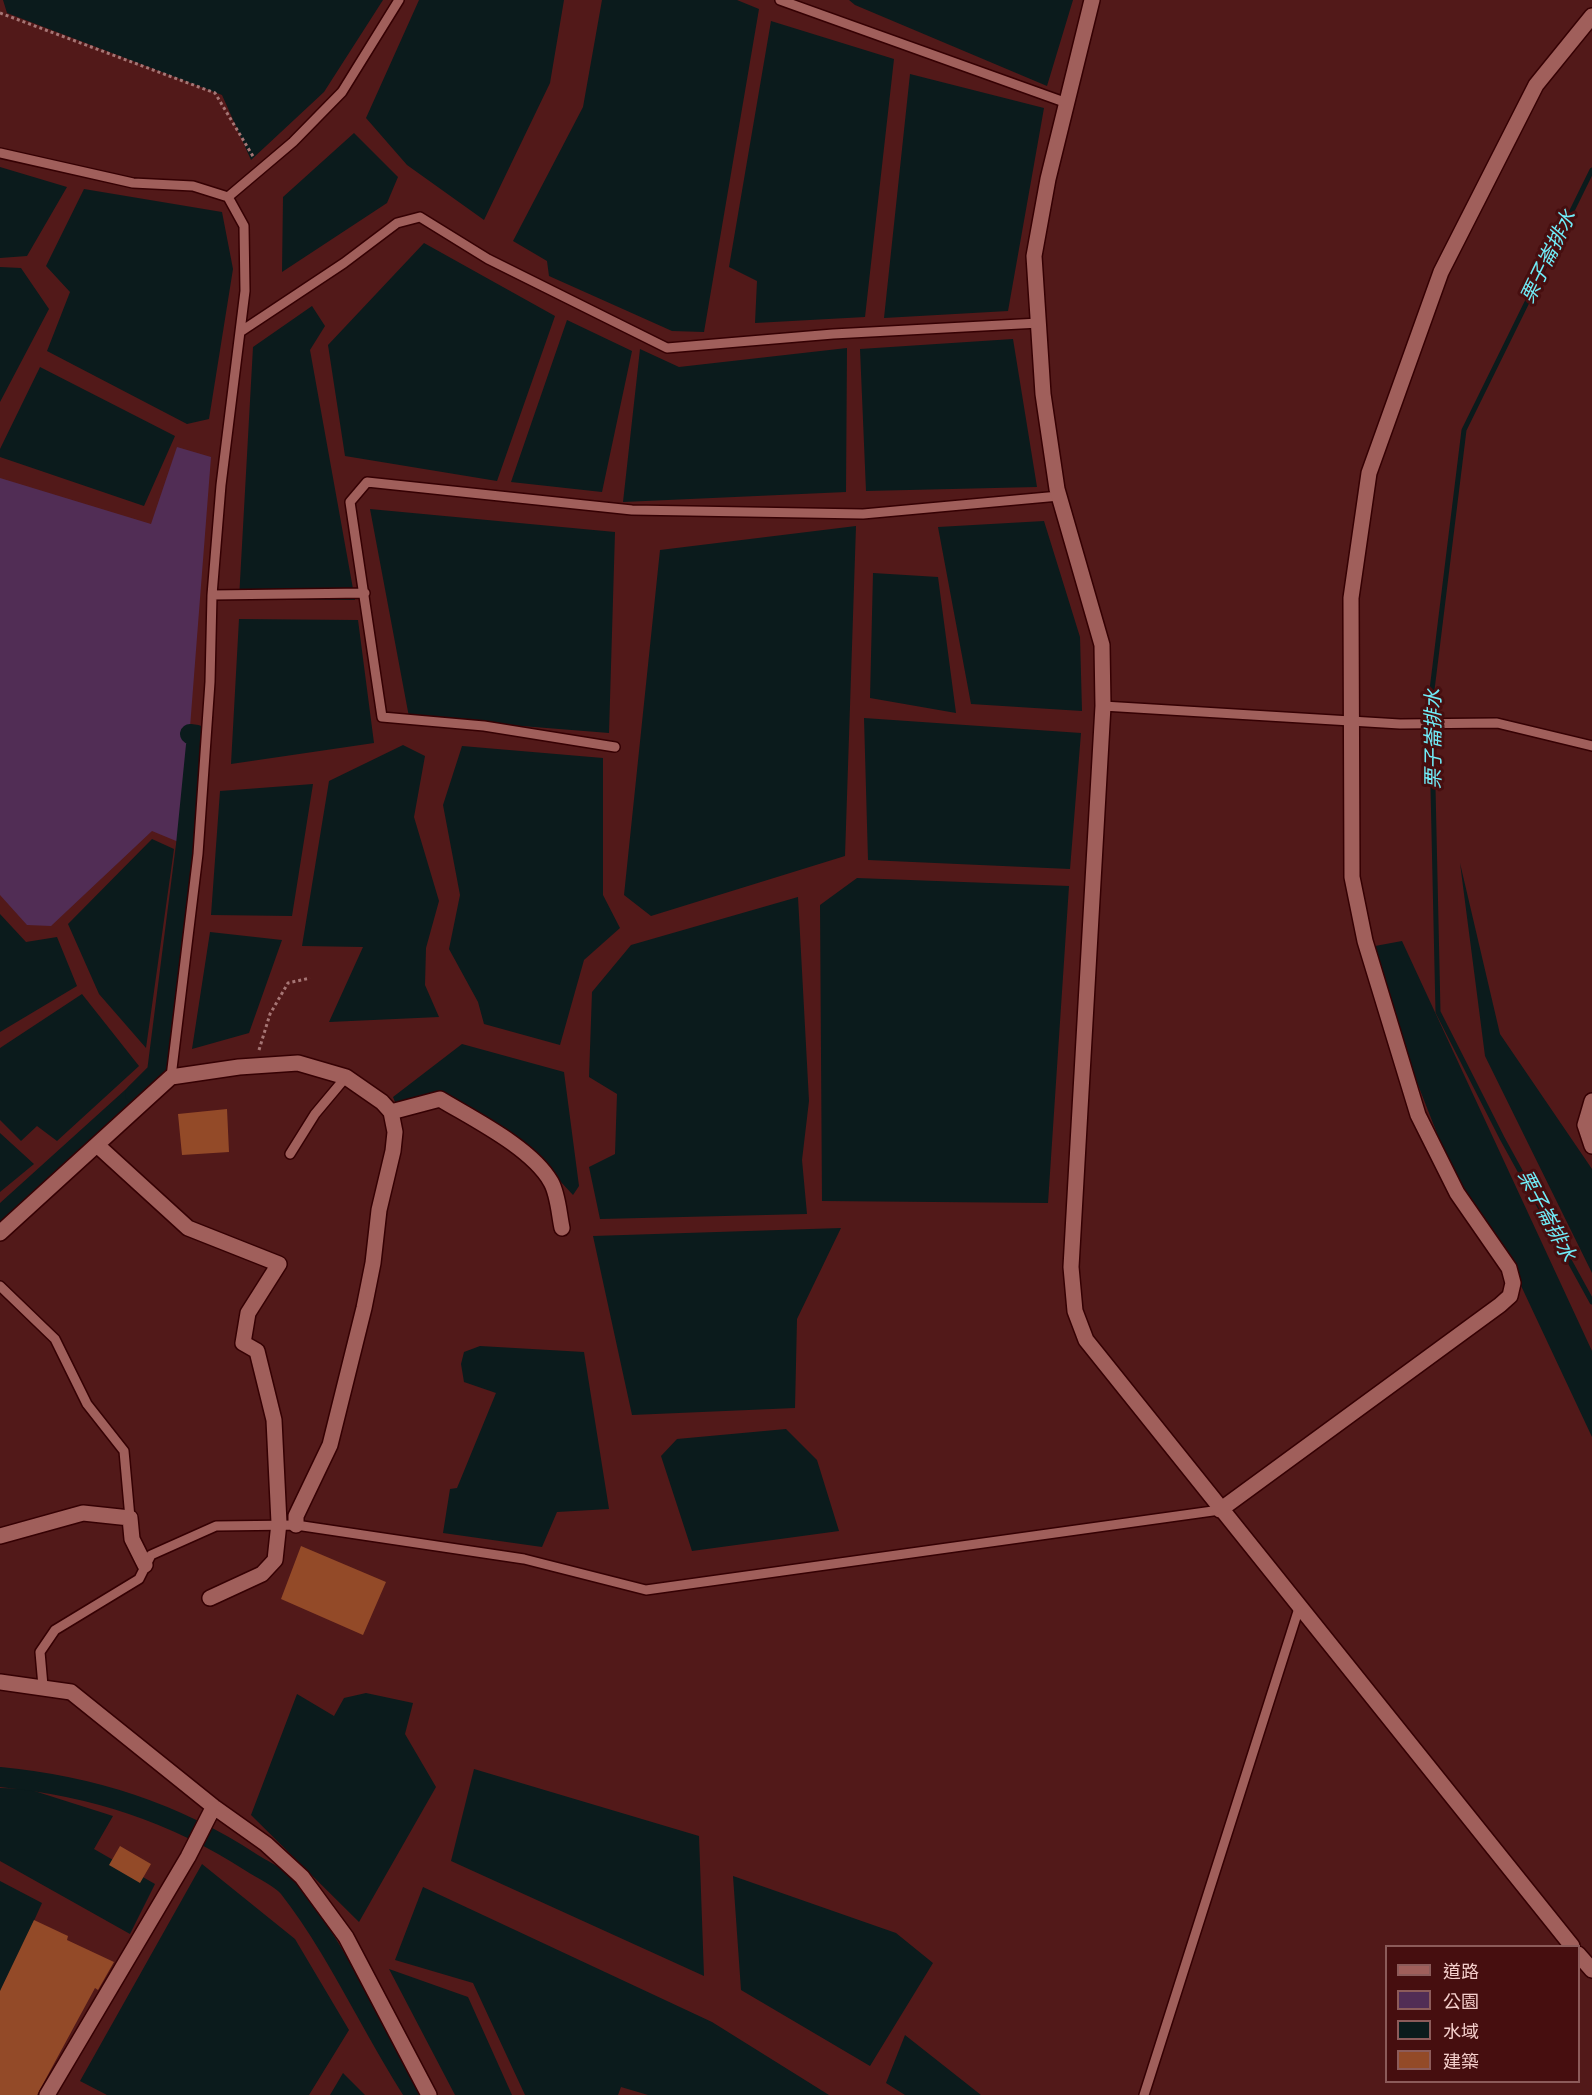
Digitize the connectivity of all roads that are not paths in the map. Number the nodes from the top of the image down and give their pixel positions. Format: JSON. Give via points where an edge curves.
{"nodes":[{"id":1,"x":399,"y":0,"type":"edge"},
{"id":2,"x":780,"y":0,"type":"edge"},
{"id":3,"x":1092,"y":0,"type":"edge"},
{"id":4,"x":1592,"y":16,"type":"edge"},
{"id":5,"x":1067,"y":103,"type":"junction"},
{"id":6,"x":0,"y":153,"type":"edge"},
{"id":7,"x":228,"y":197,"type":"junction"},
{"id":8,"x":1039,"y":323,"type":"junction"},
{"id":9,"x":240,"y":332,"type":"junction"},
{"id":10,"x":1059,"y":496,"type":"junction"},
{"id":11,"x":365,"y":594,"type":"junction"},
{"id":12,"x":212,"y":595,"type":"junction"},
{"id":13,"x":1103,"y":706,"type":"junction"},
{"id":14,"x":1353,"y":721,"type":"junction"},
{"id":15,"x":1592,"y":746,"type":"edge"},
{"id":16,"x":615,"y":747,"type":"dead end"},
{"id":17,"x":171,"y":1077,"type":"junction"},
{"id":18,"x":346,"y":1077,"type":"junction"},
{"id":19,"x":1592,"y":1101,"type":"edge"},
{"id":20,"x":391,"y":1112,"type":"junction"},
{"id":21,"x":97,"y":1145,"type":"junction"},
{"id":22,"x":1592,"y":1146,"type":"edge"},
{"id":23,"x":290,"y":1154,"type":"dead end"},
{"id":24,"x":562,"y":1228,"type":"dead end"},
{"id":25,"x":0,"y":1233,"type":"edge"},
{"id":26,"x":0,"y":1286,"type":"edge"},
{"id":27,"x":1220,"y":1510,"type":"junction"},
{"id":28,"x":130,"y":1518,"type":"junction"},
{"id":29,"x":279,"y":1524,"type":"junction"},
{"id":30,"x":296,"y":1525,"type":"junction"},
{"id":31,"x":0,"y":1536,"type":"edge"},
{"id":32,"x":145,"y":1564,"type":"junction"},
{"id":33,"x":210,"y":1598,"type":"dead end"},
{"id":34,"x":1299,"y":1608,"type":"junction"},
{"id":35,"x":0,"y":1682,"type":"edge"},
{"id":36,"x":43,"y":1686,"type":"junction"},
{"id":37,"x":213,"y":1808,"type":"dead end"},
{"id":38,"x":1570,"y":1945,"type":"edge"},
{"id":39,"x":1580,"y":1956,"type":"edge"},
{"id":40,"x":1592,"y":1970,"type":"edge"},
{"id":41,"x":47,"y":2095,"type":"edge"},
{"id":42,"x":429,"y":2095,"type":"edge"},
{"id":43,"x":1144,"y":2095,"type":"edge"}],
"edges":[{"from":1,"to":7,"type":"lane","via":[[342,92]]},
{"from":2,"to":5,"type":"lane"},
{"from":3,"to":5,"type":"street"},
{"from":4,"to":14,"type":"street","via":[[1536,85],[1441,272],[1368,473],[1350,598]]},
{"from":5,"to":8,"type":"street","via":[[1034,256]]},
{"from":6,"to":7,"type":"lane","via":[[133,183],[193,186]]},
{"from":7,"to":9,"type":"lane","via":[[244,226],[245,291]]},
{"from":8,"to":9,"type":"lane","via":[[667,348],[488,259],[420,217],[397,223]]},
{"from":8,"to":10,"type":"street","via":[[1043,394]]},
{"from":9,"to":12,"type":"lane"},
{"from":10,"to":11,"type":"lane","via":[[863,514],[643,510],[367,482],[350,502]]},
{"from":10,"to":13,"type":"street","via":[[1102,645]]},
{"from":11,"to":12,"type":"lane"},
{"from":11,"to":16,"type":"lane","via":[[382,717],[484,726]]},
{"from":12,"to":17,"type":"lane","via":[[198,854]]},
{"from":13,"to":14,"type":"lane"},
{"from":13,"to":27,"type":"street","via":[[1071,1267],[1075,1311],[1086,1341]]},
{"from":14,"to":15,"type":"lane","via":[[1497,723]]},
{"from":14,"to":27,"type":"street","via":[[1352,877],[1365,941],[1418,1116],[1457,1193],[1509,1268],[1513,1283],[1510,1296],[1500,1305]]},
{"from":17,"to":18,"type":"street","via":[[298,1064]]},
{"from":17,"to":21,"type":"street"},
{"from":18,"to":20,"type":"street"},
{"from":18,"to":23,"type":"lane","via":[[315,1114]]},
{"from":19,"to":22,"type":"street","via":[[1585,1125]]},
{"from":20,"to":24,"type":"street","via":[[440,1099],[491,1129],[524,1153],[552,1183]]},
{"from":20,"to":30,"type":"street","via":[[393,1151],[379,1210],[364,1308],[330,1445],[296,1516]]},
{"from":21,"to":25,"type":"street"},
{"from":21,"to":29,"type":"street","via":[[188,1228],[279,1264],[248,1313],[243,1343],[257,1351],[274,1419]]},
{"from":26,"to":28,"type":"lane","via":[[55,1339],[87,1404],[124,1451]]},
{"from":27,"to":30,"type":"lane","via":[[646,1590],[524,1559]]},
{"from":27,"to":34,"type":"street"},
{"from":28,"to":31,"type":"street","via":[[83,1513]]},
{"from":28,"to":32,"type":"street","via":[[132,1539]]},
{"from":29,"to":30,"type":"lane"},
{"from":29,"to":32,"type":"lane","via":[[216,1526],[152,1555]]},
{"from":29,"to":33,"type":"street","via":[[275,1560],[262,1574]]},
{"from":32,"to":36,"type":"lane","via":[[139,1579],[55,1630],[40,1652]]},
{"from":34,"to":38,"type":"street"},
{"from":34,"to":43,"type":"lane"},
{"from":35,"to":36,"type":"street"},
{"from":36,"to":42,"type":"street","via":[[71,1692],[266,1844],[302,1878],[346,1937]]},
{"from":37,"to":41,"type":"street"},
{"from":39,"to":40,"type":"street"}]}
